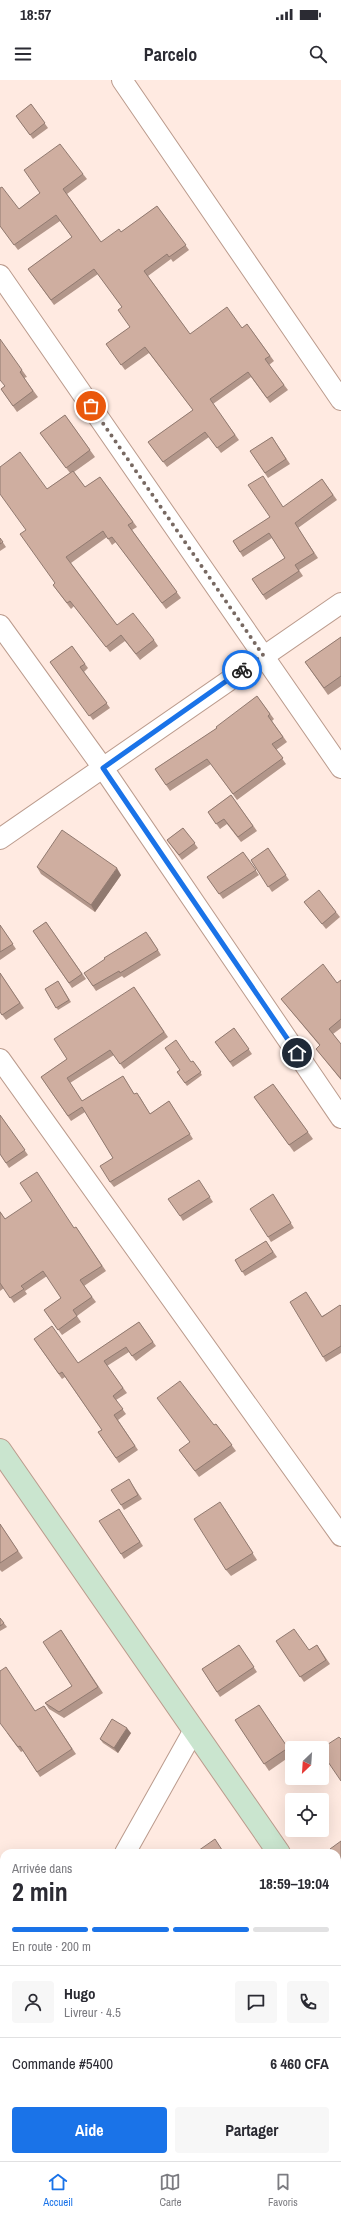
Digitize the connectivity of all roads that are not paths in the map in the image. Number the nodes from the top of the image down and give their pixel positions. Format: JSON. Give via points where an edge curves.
{"nodes":[{"id":1,"x":122,"y":80,"type":"edge"},
{"id":2,"x":0,"y":275,"type":"edge"},
{"id":3,"x":341,"y":400,"type":"edge"},
{"id":4,"x":341,"y":603,"type":"edge"},
{"id":5,"x":0,"y":625,"type":"edge"},
{"id":6,"x":263,"y":655,"type":"junction"},
{"id":7,"x":103,"y":768,"type":"junction"},
{"id":8,"x":341,"y":768,"type":"edge"},
{"id":9,"x":0,"y":839,"type":"edge"},
{"id":10,"x":0,"y":1059,"type":"edge"},
{"id":11,"x":341,"y":1118,"type":"edge"},
{"id":12,"x":0,"y":1450,"type":"edge"},
{"id":13,"x":341,"y":1536,"type":"edge"},
{"id":14,"x":194,"y":1730,"type":"junction"},
{"id":15,"x":127,"y":1849,"type":"edge"},
{"id":16,"x":276,"y":1849,"type":"edge"}],
"edges":[{"from":1,"to":3,"type":"street"},
{"from":2,"to":6,"type":"street"},
{"from":4,"to":6,"type":"street"},
{"from":5,"to":7,"type":"street"},
{"from":6,"to":7,"type":"street"},
{"from":6,"to":8,"type":"street"},
{"from":7,"to":9,"type":"street"},
{"from":7,"to":11,"type":"street"},
{"from":10,"to":13,"type":"street"},
{"from":12,"to":14,"type":"street"},
{"from":14,"to":15,"type":"street"},
{"from":14,"to":16,"type":"street"}]}
